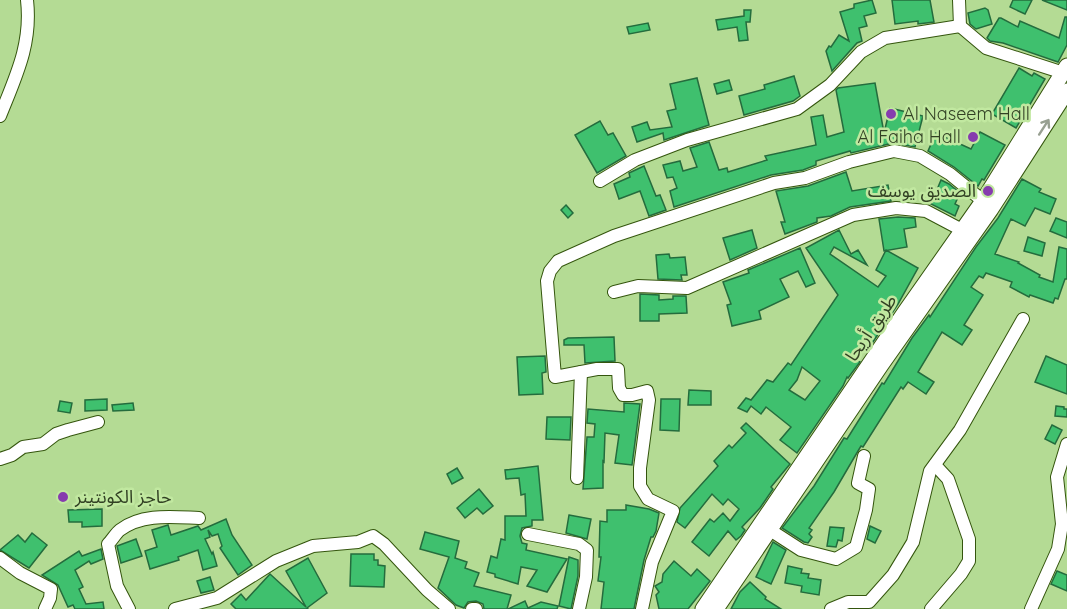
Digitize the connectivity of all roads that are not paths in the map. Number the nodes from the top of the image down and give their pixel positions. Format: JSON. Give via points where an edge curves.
{"nodes":[{"id":1,"x":27,"y":0,"type":"edge"},
{"id":2,"x":959,"y":0,"type":"edge"},
{"id":3,"x":960,"y":26,"type":"junction"},
{"id":4,"x":1066,"y":71,"type":"edge"},
{"id":5,"x":1067,"y":91,"type":"edge"},
{"id":6,"x":0,"y":116,"type":"edge"},
{"id":7,"x":600,"y":181,"type":"dead end"},
{"id":8,"x":987,"y":204,"type":"junction"},
{"id":9,"x":962,"y":230,"type":"junction"},
{"id":10,"x":614,"y":292,"type":"dead end"},
{"id":11,"x":1023,"y":319,"type":"dead end"},
{"id":12,"x":581,"y":372,"type":"junction"},
{"id":13,"x":98,"y":422,"type":"dead end"},
{"id":14,"x":1067,"y":444,"type":"edge"},
{"id":15,"x":864,"y":456,"type":"dead end"},
{"id":16,"x":0,"y":459,"type":"edge"},
{"id":17,"x":935,"y":465,"type":"junction"},
{"id":18,"x":577,"y":478,"type":"dead end"},
{"id":19,"x":199,"y":518,"type":"dead end"},
{"id":20,"x":770,"y":530,"type":"junction"},
{"id":21,"x":528,"y":534,"type":"dead end"},
{"id":22,"x":0,"y":558,"type":"edge"},
{"id":23,"x":45,"y":609,"type":"edge"},
{"id":24,"x":129,"y":609,"type":"edge"},
{"id":25,"x":175,"y":609,"type":"edge"},
{"id":26,"x":450,"y":609,"type":"edge"},
{"id":27,"x":579,"y":609,"type":"edge"},
{"id":28,"x":642,"y":609,"type":"edge"},
{"id":29,"x":703,"y":609,"type":"edge"},
{"id":30,"x":716,"y":609,"type":"edge"},
{"id":31,"x":831,"y":609,"type":"edge"},
{"id":32,"x":931,"y":609,"type":"edge"},
{"id":33,"x":1031,"y":609,"type":"edge"}],
"edges":[{"from":1,"to":6,"type":"street","via":[[23,60]]},
{"from":2,"to":3,"type":"street"},
{"from":3,"to":4,"type":"street","via":[[986,48]]},
{"from":3,"to":7,"type":"street","via":[[885,38],[861,52],[830,86],[797,109],[687,140],[635,160]]},
{"from":4,"to":8,"type":"main road","name":"طريق أريحا"},
{"from":8,"to":5,"type":"main road","name":"طريق أريحا","one_way":true},
{"from":8,"to":9,"type":"main road","name":"طريق أريحا"},
{"from":8,"to":12,"type":"street","via":[[920,156],[894,151],[805,178],[774,183],[576,252],[558,261],[550,271],[547,299],[555,377]]},
{"from":8,"to":20,"type":"main road","name":"طريق أريحا"},
{"from":9,"to":10,"type":"street","via":[[926,211],[896,208],[853,215],[687,288],[638,286]]},
{"from":9,"to":29,"type":"main road","name":"طريق أريحا"},
{"from":11,"to":17,"type":"street","via":[[960,430]]},
{"from":12,"to":18,"type":"street"},
{"from":12,"to":28,"type":"street","via":[[618,369],[623,395],[647,391],[640,486],[648,498],[673,511],[652,562]]},
{"from":13,"to":16,"type":"street","via":[[56,434],[43,444],[23,447]]},
{"from":14,"to":33,"type":"street","via":[[1057,477],[1062,524],[1058,549]]},
{"from":15,"to":20,"type":"street","via":[[858,483],[869,489],[856,547],[836,559],[801,550]]},
{"from":17,"to":31,"type":"street","via":[[930,471],[913,542],[893,575],[869,602],[848,602]]},
{"from":17,"to":32,"type":"street","via":[[948,479],[969,539],[969,561]]},
{"from":19,"to":24,"type":"street","via":[[157,517],[137,522],[120,530],[108,544],[117,586]]},
{"from":20,"to":30,"type":"main road","name":"طريق أريحا"},
{"from":21,"to":27,"type":"street","via":[[579,544],[587,550]]},
{"from":22,"to":23,"type":"street","via":[[51,589]]},
{"from":25,"to":26,"type":"street","via":[[217,598],[276,561],[313,546],[358,542],[373,536]]}]}
